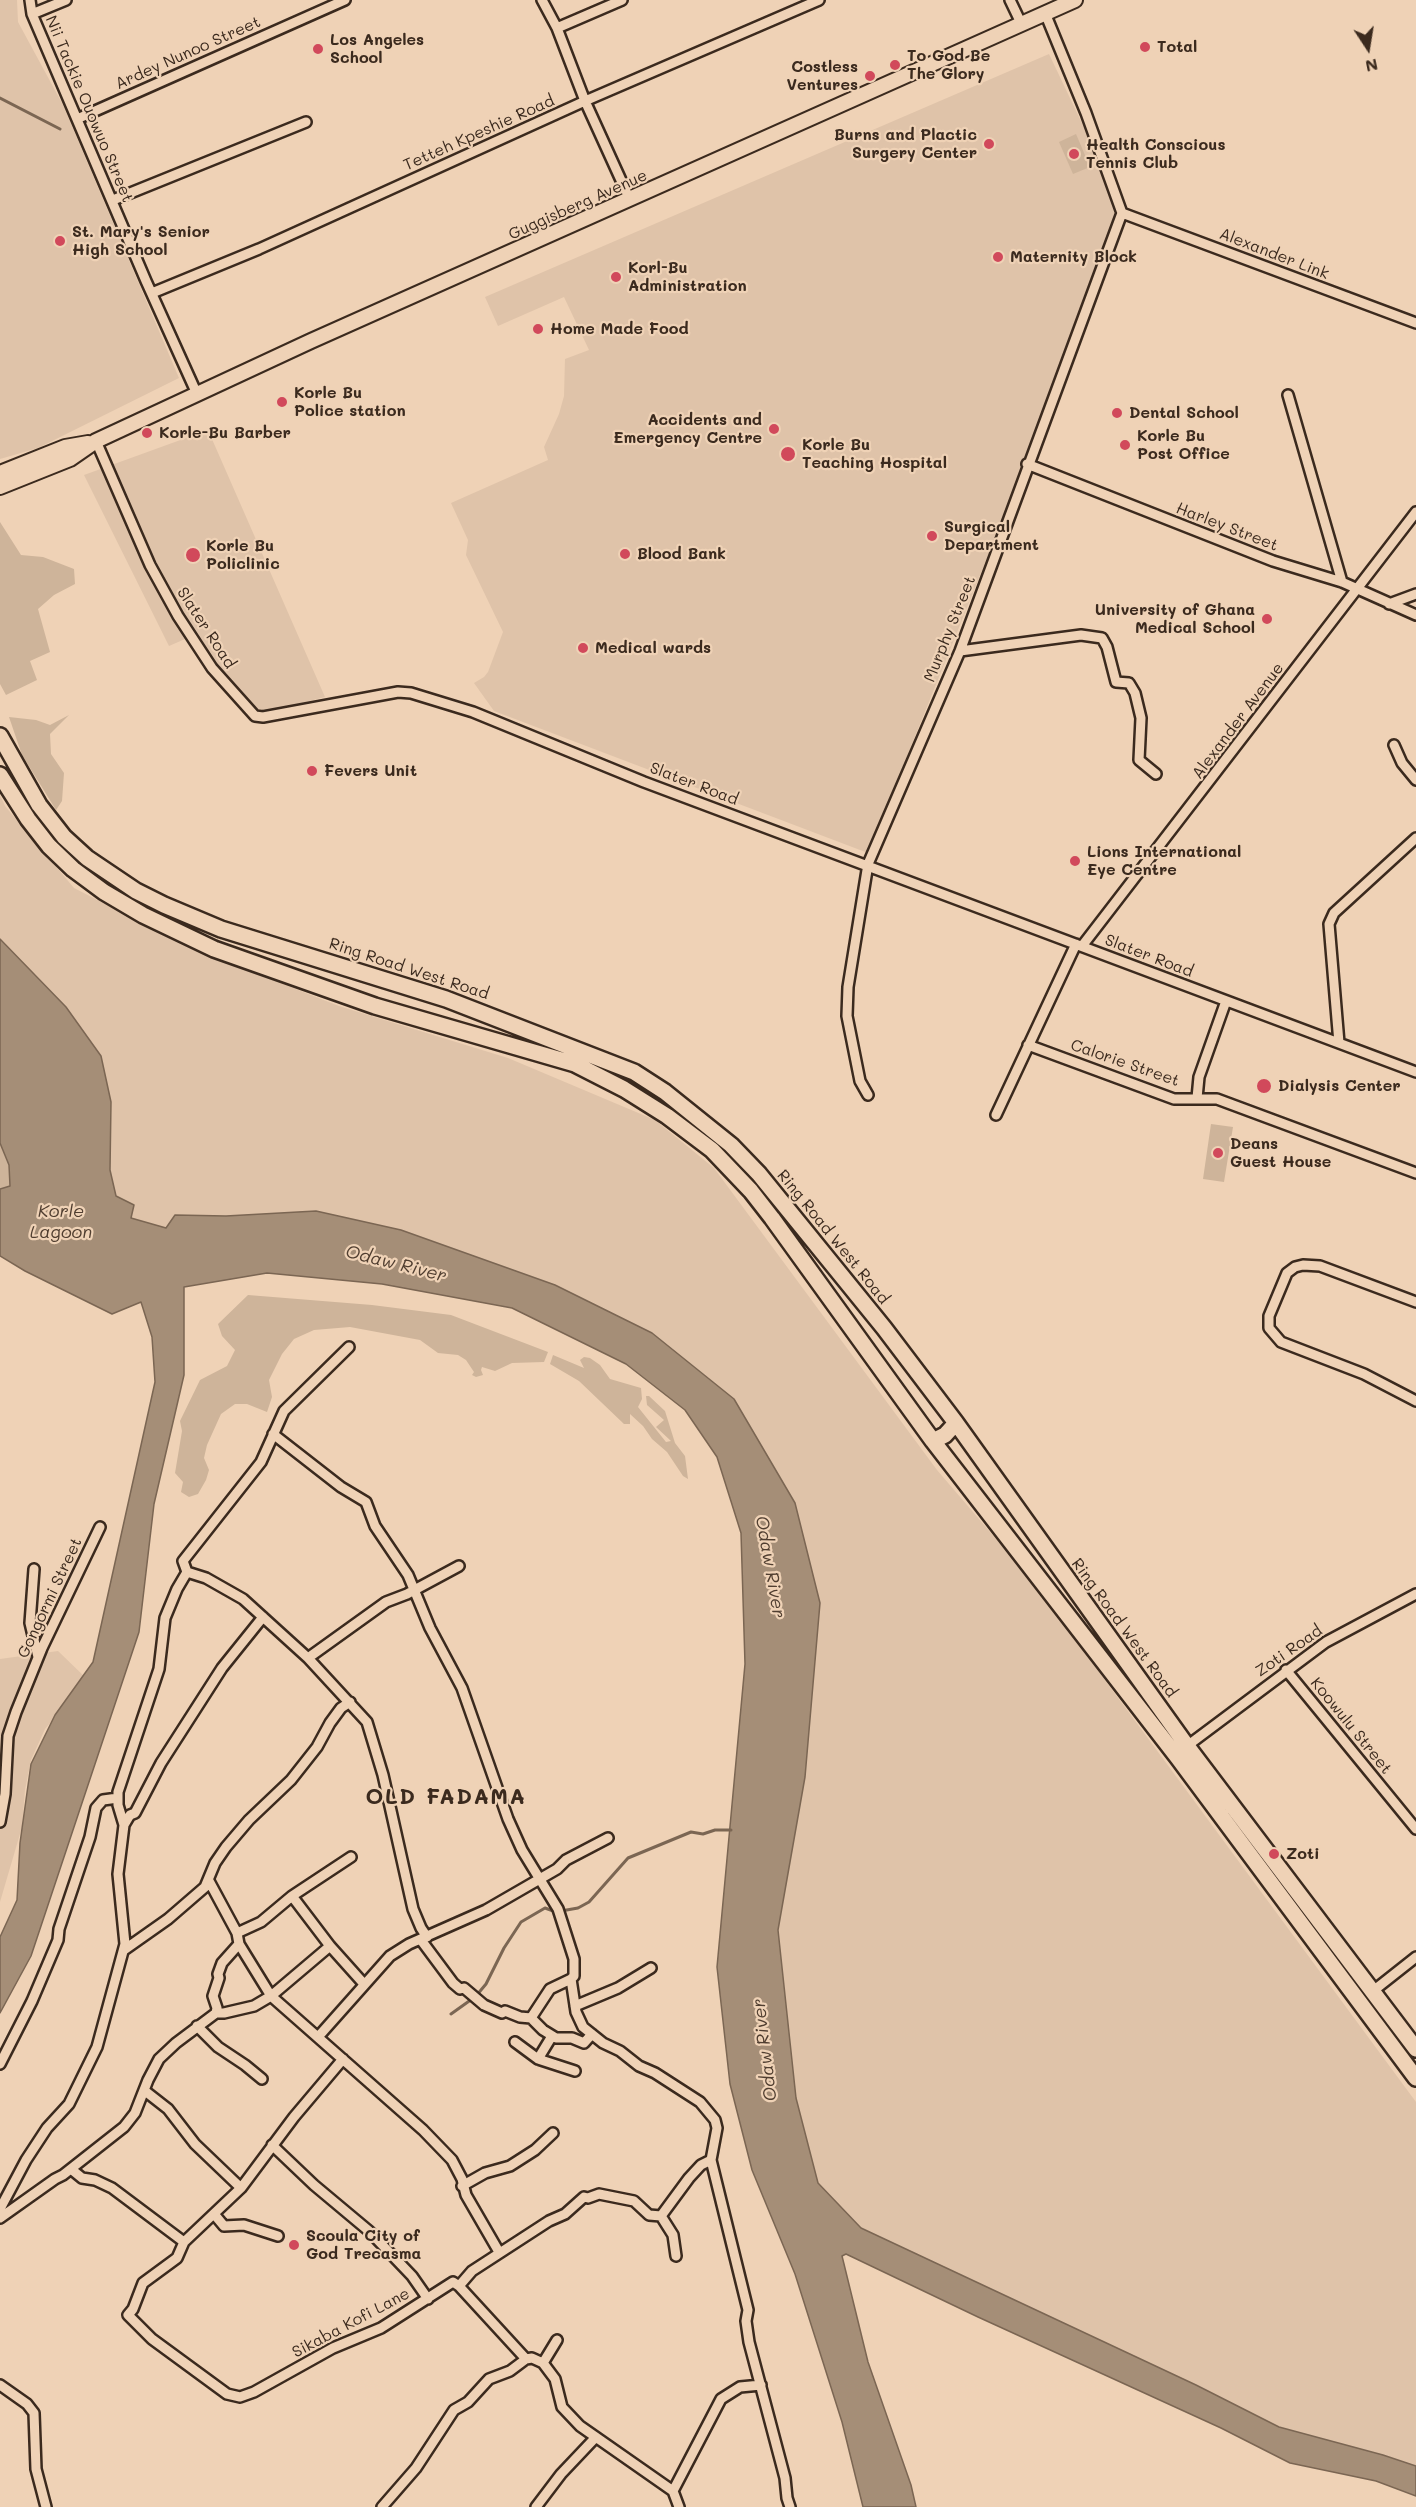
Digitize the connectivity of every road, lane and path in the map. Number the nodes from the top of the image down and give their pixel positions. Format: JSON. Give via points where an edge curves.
{"nodes":[{"id":1,"x":30,"y":0,"type":"edge"},
{"id":2,"x":66,"y":0,"type":"edge"},
{"id":3,"x":345,"y":0,"type":"edge"},
{"id":4,"x":542,"y":0,"type":"edge"},
{"id":5,"x":622,"y":0,"type":"edge"},
{"id":6,"x":819,"y":0,"type":"edge"},
{"id":7,"x":1010,"y":0,"type":"edge"},
{"id":8,"x":1075,"y":0,"type":"edge"},
{"id":9,"x":1045,"y":13,"type":"junction"},
{"id":10,"x":32,"y":14,"type":"junction"},
{"id":11,"x":1021,"y":24,"type":"junction"},
{"id":12,"x":557,"y":28,"type":"junction"},
{"id":13,"x":585,"y":101,"type":"junction"},
{"id":14,"x":77,"y":119,"type":"junction"},
{"id":15,"x":306,"y":122,"type":"dead end"},
{"id":16,"x":113,"y":200,"type":"junction"},
{"id":17,"x":630,"y":200,"type":"junction"},
{"id":18,"x":1122,"y":213,"type":"junction"},
{"id":19,"x":152,"y":293,"type":"junction"},
{"id":20,"x":1416,"y":323,"type":"edge"},
{"id":21,"x":197,"y":394,"type":"junction"},
{"id":22,"x":1288,"y":395,"type":"dead end"},
{"id":23,"x":96,"y":441,"type":"junction"},
{"id":24,"x":1028,"y":464,"type":"junction"},
{"id":25,"x":0,"y":473,"type":"edge"},
{"id":26,"x":0,"y":487,"type":"edge"},
{"id":27,"x":1416,"y":512,"type":"edge"},
{"id":28,"x":1341,"y":582,"type":"junction"},
{"id":29,"x":1356,"y":590,"type":"junction"},
{"id":30,"x":1416,"y":594,"type":"edge"},
{"id":31,"x":1389,"y":604,"type":"junction"},
{"id":32,"x":1416,"y":615,"type":"edge"},
{"id":33,"x":960,"y":651,"type":"junction"},
{"id":34,"x":0,"y":736,"type":"edge"},
{"id":35,"x":1395,"y":745,"type":"dead end"},
{"id":36,"x":1156,"y":774,"type":"dead end"},
{"id":37,"x":0,"y":775,"type":"edge"},
{"id":38,"x":1416,"y":780,"type":"edge"},
{"id":39,"x":1416,"y":838,"type":"edge"},
{"id":40,"x":868,"y":864,"type":"junction"},
{"id":41,"x":1079,"y":945,"type":"junction"},
{"id":42,"x":1226,"y":1001,"type":"junction"},
{"id":43,"x":1339,"y":1043,"type":"junction"},
{"id":44,"x":1028,"y":1045,"type":"junction"},
{"id":45,"x":1416,"y":1072,"type":"edge"},
{"id":46,"x":868,"y":1095,"type":"dead end"},
{"id":47,"x":1197,"y":1098,"type":"junction"},
{"id":48,"x":996,"y":1115,"type":"dead end"},
{"id":49,"x":1416,"y":1173,"type":"edge"},
{"id":50,"x":1416,"y":1302,"type":"edge"},
{"id":51,"x":349,"y":1347,"type":"dead end"},
{"id":52,"x":1416,"y":1401,"type":"edge"},
{"id":53,"x":956,"y":1423,"type":"junction"},
{"id":54,"x":276,"y":1437,"type":"junction"},
{"id":55,"x":933,"y":1442,"type":"junction"},
{"id":56,"x":100,"y":1527,"type":"dead end"},
{"id":57,"x":459,"y":1566,"type":"dead end"},
{"id":58,"x":34,"y":1569,"type":"dead end"},
{"id":59,"x":187,"y":1572,"type":"junction"},
{"id":60,"x":413,"y":1589,"type":"junction"},
{"id":61,"x":1416,"y":1594,"type":"edge"},
{"id":62,"x":263,"y":1617,"type":"junction"},
{"id":63,"x":38,"y":1657,"type":"junction"},
{"id":64,"x":308,"y":1658,"type":"junction"},
{"id":65,"x":1286,"y":1670,"type":"junction"},
{"id":66,"x":350,"y":1702,"type":"junction"},
{"id":67,"x":1187,"y":1746,"type":"junction"},
{"id":68,"x":118,"y":1798,"type":"junction"},
{"id":69,"x":0,"y":1822,"type":"edge"},
{"id":70,"x":124,"y":1825,"type":"junction"},
{"id":71,"x":1416,"y":1829,"type":"edge"},
{"id":72,"x":608,"y":1838,"type":"dead end"},
{"id":73,"x":351,"y":1857,"type":"dead end"},
{"id":74,"x":540,"y":1879,"type":"junction"},
{"id":75,"x":209,"y":1881,"type":"junction"},
{"id":76,"x":292,"y":1896,"type":"junction"},
{"id":77,"x":237,"y":1933,"type":"junction"},
{"id":78,"x":424,"y":1939,"type":"junction"},
{"id":79,"x":239,"y":1944,"type":"junction"},
{"id":80,"x":330,"y":1946,"type":"junction"},
{"id":81,"x":124,"y":1950,"type":"junction"},
{"id":82,"x":1416,"y":1956,"type":"edge"},
{"id":83,"x":651,"y":1968,"type":"dead end"},
{"id":84,"x":571,"y":1979,"type":"junction"},
{"id":85,"x":364,"y":1984,"type":"junction"},
{"id":86,"x":1373,"y":1991,"type":"junction"},
{"id":87,"x":271,"y":1996,"type":"junction"},
{"id":88,"x":575,"y":2006,"type":"junction"},
{"id":89,"x":216,"y":2013,"type":"junction"},
{"id":90,"x":531,"y":2018,"type":"junction"},
{"id":91,"x":197,"y":2026,"type":"junction"},
{"id":92,"x":592,"y":2034,"type":"junction"},
{"id":93,"x":552,"y":2036,"type":"junction"},
{"id":94,"x":318,"y":2037,"type":"junction"},
{"id":95,"x":515,"y":2043,"type":"dead end"},
{"id":96,"x":1416,"y":2049,"type":"edge"},
{"id":97,"x":538,"y":2059,"type":"junction"},
{"id":98,"x":343,"y":2060,"type":"junction"},
{"id":99,"x":0,"y":2064,"type":"edge"},
{"id":100,"x":574,"y":2072,"type":"dead end"},
{"id":101,"x":1416,"y":2078,"type":"edge"},
{"id":102,"x":262,"y":2079,"type":"dead end"},
{"id":103,"x":145,"y":2091,"type":"junction"},
{"id":104,"x":554,"y":2133,"type":"dead end"},
{"id":105,"x":273,"y":2145,"type":"junction"},
{"id":106,"x":711,"y":2160,"type":"junction"},
{"id":107,"x":71,"y":2169,"type":"junction"},
{"id":108,"x":462,"y":2186,"type":"junction"},
{"id":109,"x":241,"y":2188,"type":"junction"},
{"id":110,"x":0,"y":2209,"type":"edge"},
{"id":111,"x":214,"y":2214,"type":"junction"},
{"id":112,"x":661,"y":2216,"type":"junction"},
{"id":113,"x":0,"y":2218,"type":"edge"},
{"id":114,"x":278,"y":2236,"type":"dead end"},
{"id":115,"x":184,"y":2242,"type":"junction"},
{"id":116,"x":499,"y":2252,"type":"junction"},
{"id":117,"x":676,"y":2256,"type":"dead end"},
{"id":118,"x":459,"y":2286,"type":"junction"},
{"id":119,"x":428,"y":2299,"type":"junction"},
{"id":120,"x":557,"y":2340,"type":"dead end"},
{"id":121,"x":526,"y":2359,"type":"junction"},
{"id":122,"x":543,"y":2363,"type":"junction"},
{"id":123,"x":0,"y":2385,"type":"edge"},
{"id":124,"x":761,"y":2385,"type":"junction"},
{"id":125,"x":596,"y":2437,"type":"junction"},
{"id":126,"x":673,"y":2491,"type":"junction"},
{"id":127,"x":46,"y":2507,"type":"edge"},
{"id":128,"x":382,"y":2507,"type":"edge"},
{"id":129,"x":536,"y":2507,"type":"edge"},
{"id":130,"x":680,"y":2507,"type":"edge"},
{"id":131,"x":790,"y":2507,"type":"edge"}],
"edges":[{"from":1,"to":10,"type":"street","name":"Nii Tackie Ouowuo Street"},
{"from":2,"to":10,"type":"street"},
{"from":3,"to":14,"type":"street","name":"Ardey Nunoo Street"},
{"from":4,"to":12,"type":"street"},
{"from":5,"to":12,"type":"street"},
{"from":6,"to":13,"type":"street","name":"Tetteh Kpeshie Road"},
{"from":7,"to":11,"type":"street"},
{"from":8,"to":9,"type":"main road","name":"Guggisberg Avenue"},
{"from":9,"to":11,"type":"main road","name":"Guggisberg Avenue"},
{"from":9,"to":18,"type":"street"},
{"from":10,"to":14,"type":"street","name":"Nii Tackie Ouowuo Street"},
{"from":11,"to":17,"type":"main road","name":"Guggisberg Avenue"},
{"from":12,"to":13,"type":"street"},
{"from":13,"to":17,"type":"street"},
{"from":13,"to":19,"type":"street","name":"Tetteh Kpeshie Road","via":[[259,249]]},
{"from":14,"to":16,"type":"street","name":"Nii Tackie Ouowuo Street"},
{"from":15,"to":16,"type":"street"},
{"from":16,"to":19,"type":"street","name":"Nii Tackie Ouowuo Street"},
{"from":17,"to":21,"type":"main road","name":"Guggisberg Avenue"},
{"from":18,"to":20,"type":"street","name":"Alexander Link"},
{"from":18,"to":24,"type":"street","name":"Murphy Street"},
{"from":19,"to":21,"type":"street","name":"Nii Tackie Ouowuo Street"},
{"from":21,"to":23,"type":"main road","name":"Guggisberg Avenue"},
{"from":22,"to":28,"type":"street"},
{"from":23,"to":25,"type":"main road","name":"Guggisberg Avenue","via":[[65,447]]},
{"from":23,"to":26,"type":"main road","name":"Guggisberg Avenue","via":[[70,459]]},
{"from":23,"to":40,"type":"street","name":"Slater Road","via":[[150,565],[178,616],[212,668],[255,716],[411,693],[473,712],[636,778]]},
{"from":24,"to":28,"type":"street","name":"Harley Street","via":[[1229,544]]},
{"from":24,"to":33,"type":"street","name":"Murphy Street"},
{"from":27,"to":29,"type":"street","name":"Alexander Avenue"},
{"from":28,"to":29,"type":"street","name":"Harley Street"},
{"from":29,"to":31,"type":"street","name":"Harley Street"},
{"from":29,"to":41,"type":"street","name":"Alexander Avenue"},
{"from":30,"to":31,"type":"street"},
{"from":31,"to":32,"type":"street","name":"Harley Street"},
{"from":33,"to":36,"type":"street","via":[[1081,634],[1102,638],[1116,682],[1130,683],[1135,693],[1141,718],[1139,760]]},
{"from":33,"to":40,"type":"street","name":"Murphy Street"},
{"from":34,"to":53,"type":"main road","name":"Ring Road West Road","via":[[39,806],[64,837],[136,891],[221,929],[505,1021],[634,1072],[665,1092],[731,1145],[759,1174]]},
{"from":35,"to":38,"type":"street","via":[[1402,763]]},
{"from":37,"to":55,"type":"main road","via":[[28,819],[57,854],[104,892],[143,915],[214,949],[375,1006],[575,1064],[624,1089],[688,1130],[751,1191]]},
{"from":39,"to":43,"type":"street","via":[[1334,913],[1329,924]]},
{"from":40,"to":41,"type":"street","name":"Slater Road"},
{"from":40,"to":46,"type":"street","name":"Murphy Street","via":[[847,1016],[860,1081]]},
{"from":41,"to":42,"type":"street","name":"Slater Road"},
{"from":41,"to":44,"type":"street","name":"Alexander Avenue"},
{"from":42,"to":43,"type":"street","name":"Slater Road"},
{"from":42,"to":47,"type":"street","via":[[1199,1077]]},
{"from":43,"to":45,"type":"street","name":"Slater Road"},
{"from":44,"to":47,"type":"street","name":"Calorie Street","via":[[1174,1099]]},
{"from":44,"to":48,"type":"street","name":"Alexander Avenue"},
{"from":47,"to":49,"type":"street","name":"Calorie Street","via":[[1218,1099]]},
{"from":50,"to":52,"type":"street","via":[[1320,1266],[1303,1265],[1287,1273],[1269,1316],[1269,1328],[1281,1342],[1364,1374]]},
{"from":51,"to":54,"type":"street","via":[[284,1411]]},
{"from":53,"to":55,"type":"main road"},
{"from":53,"to":67,"type":"main road","name":"Ring Road West Road"},
{"from":54,"to":59,"type":"street","via":[[183,1561]]},
{"from":54,"to":60,"type":"street","via":[[366,1502],[375,1526]]},
{"from":55,"to":101,"type":"main road","via":[[1178,1758]]},
{"from":56,"to":63,"type":"street","name":"Gongormi Street"},
{"from":57,"to":60,"type":"street"},
{"from":58,"to":63,"type":"street","via":[[30,1623]]},
{"from":59,"to":62,"type":"street","via":[[221,1585]]},
{"from":59,"to":68,"type":"street","via":[[165,1618],[159,1669]]},
{"from":60,"to":64,"type":"street","via":[[386,1602]]},
{"from":60,"to":74,"type":"street","via":[[462,1688],[508,1819]]},
{"from":61,"to":65,"type":"street","name":"Zoti Road","via":[[1326,1642]]},
{"from":62,"to":64,"type":"street"},
{"from":62,"to":70,"type":"street","via":[[222,1668]]},
{"from":63,"to":69,"type":"street","name":"Gongormi Street","via":[[8,1736]]},
{"from":64,"to":66,"type":"street"},
{"from":65,"to":67,"type":"street","name":"Zoti Road"},
{"from":65,"to":71,"type":"street","name":"Koowulu Street"},
{"from":66,"to":75,"type":"street","via":[[341,1708],[317,1748],[291,1780],[226,1847]]},
{"from":66,"to":78,"type":"street","via":[[362,1713],[373,1736],[407,1887]]},
{"from":67,"to":86,"type":"main road","name":"Ring Road West Road"},
{"from":68,"to":70,"type":"street"},
{"from":68,"to":99,"type":"street","via":[[103,1800],[96,1808],[58,1940]]},
{"from":70,"to":81,"type":"street","via":[[118,1874]]},
{"from":72,"to":74,"type":"street"},
{"from":73,"to":76,"type":"street"},
{"from":74,"to":78,"type":"street"},
{"from":74,"to":84,"type":"street","via":[[558,1909],[574,1959]]},
{"from":75,"to":77,"type":"street"},
{"from":75,"to":81,"type":"street","via":[[168,1919]]},
{"from":76,"to":77,"type":"street","via":[[261,1922]]},
{"from":76,"to":80,"type":"street"},
{"from":77,"to":79,"type":"street"},
{"from":78,"to":85,"type":"street","via":[[390,1956]]},
{"from":78,"to":90,"type":"street","via":[[444,1973],[460,1989],[500,2012]]},
{"from":79,"to":87,"type":"street"},
{"from":79,"to":89,"type":"street","via":[[218,1974],[213,1996]]},
{"from":80,"to":85,"type":"street"},
{"from":80,"to":87,"type":"street"},
{"from":81,"to":110,"type":"street","via":[[97,2047],[78,2088],[26,2160]]},
{"from":82,"to":86,"type":"street"},
{"from":83,"to":88,"type":"street","via":[[618,1988]]},
{"from":84,"to":88,"type":"street"},
{"from":84,"to":90,"type":"street","via":[[550,1989]]},
{"from":85,"to":94,"type":"street"},
{"from":86,"to":96,"type":"main road","name":"Ring Road West Road"},
{"from":87,"to":89,"type":"street","via":[[254,2006]]},
{"from":87,"to":94,"type":"street"},
{"from":88,"to":92,"type":"street","via":[[583,2027]]},
{"from":89,"to":91,"type":"street"},
{"from":90,"to":93,"type":"street"},
{"from":91,"to":102,"type":"street","via":[[218,2047]]},
{"from":91,"to":103,"type":"street","via":[[159,2059]]},
{"from":92,"to":93,"type":"street","via":[[584,2043]]},
{"from":92,"to":106,"type":"street","via":[[706,2108],[717,2128]]},
{"from":93,"to":97,"type":"street"},
{"from":94,"to":98,"type":"street"},
{"from":95,"to":97,"type":"street"},
{"from":97,"to":100,"type":"street"},
{"from":98,"to":105,"type":"street"},
{"from":98,"to":108,"type":"street","via":[[434,2140],[452,2160]]},
{"from":103,"to":107,"type":"street","via":[[124,2127]]},
{"from":103,"to":109,"type":"street","via":[[168,2109],[195,2144]]},
{"from":104,"to":108,"type":"street","via":[[510,2166],[485,2173]]},
{"from":105,"to":109,"type":"street"},
{"from":105,"to":119,"type":"street","via":[[369,2231]]},
{"from":106,"to":112,"type":"street","via":[[689,2178]]},
{"from":106,"to":124,"type":"street","via":[[748,2310],[749,2342]]},
{"from":107,"to":113,"type":"street"},
{"from":107,"to":115,"type":"street","via":[[82,2178],[112,2188]]},
{"from":108,"to":116,"type":"street"},
{"from":109,"to":111,"type":"street"},
{"from":111,"to":114,"type":"street","via":[[224,2226],[244,2225]]},
{"from":111,"to":115,"type":"street"},
{"from":112,"to":116,"type":"street","name":"Sikaba Kofi Lane","via":[[649,2215],[634,2201],[599,2194],[584,2197],[565,2214]]},
{"from":112,"to":117,"type":"street","via":[[673,2235]]},
{"from":115,"to":119,"type":"street","name":"Sikaba Kofi Lane","via":[[177,2258],[143,2283],[128,2315],[152,2339],[233,2397],[255,2392],[333,2349],[381,2328]]},
{"from":116,"to":118,"type":"street","name":"Sikaba Kofi Lane","via":[[472,2271]]},
{"from":118,"to":119,"type":"street","name":"Sikaba Kofi Lane","via":[[453,2282]]},
{"from":118,"to":121,"type":"street"},
{"from":120,"to":122,"type":"street"},
{"from":121,"to":122,"type":"street"},
{"from":121,"to":128,"type":"street","via":[[489,2379],[468,2402],[454,2410],[416,2468]]},
{"from":122,"to":125,"type":"street","via":[[555,2379],[562,2407]]},
{"from":123,"to":127,"type":"street","via":[[34,2413],[36,2469]]},
{"from":124,"to":126,"type":"street","via":[[740,2387],[721,2399]]},
{"from":124,"to":131,"type":"street"},
{"from":125,"to":126,"type":"street"},
{"from":125,"to":129,"type":"street"},
{"from":126,"to":130,"type":"street"}]}
